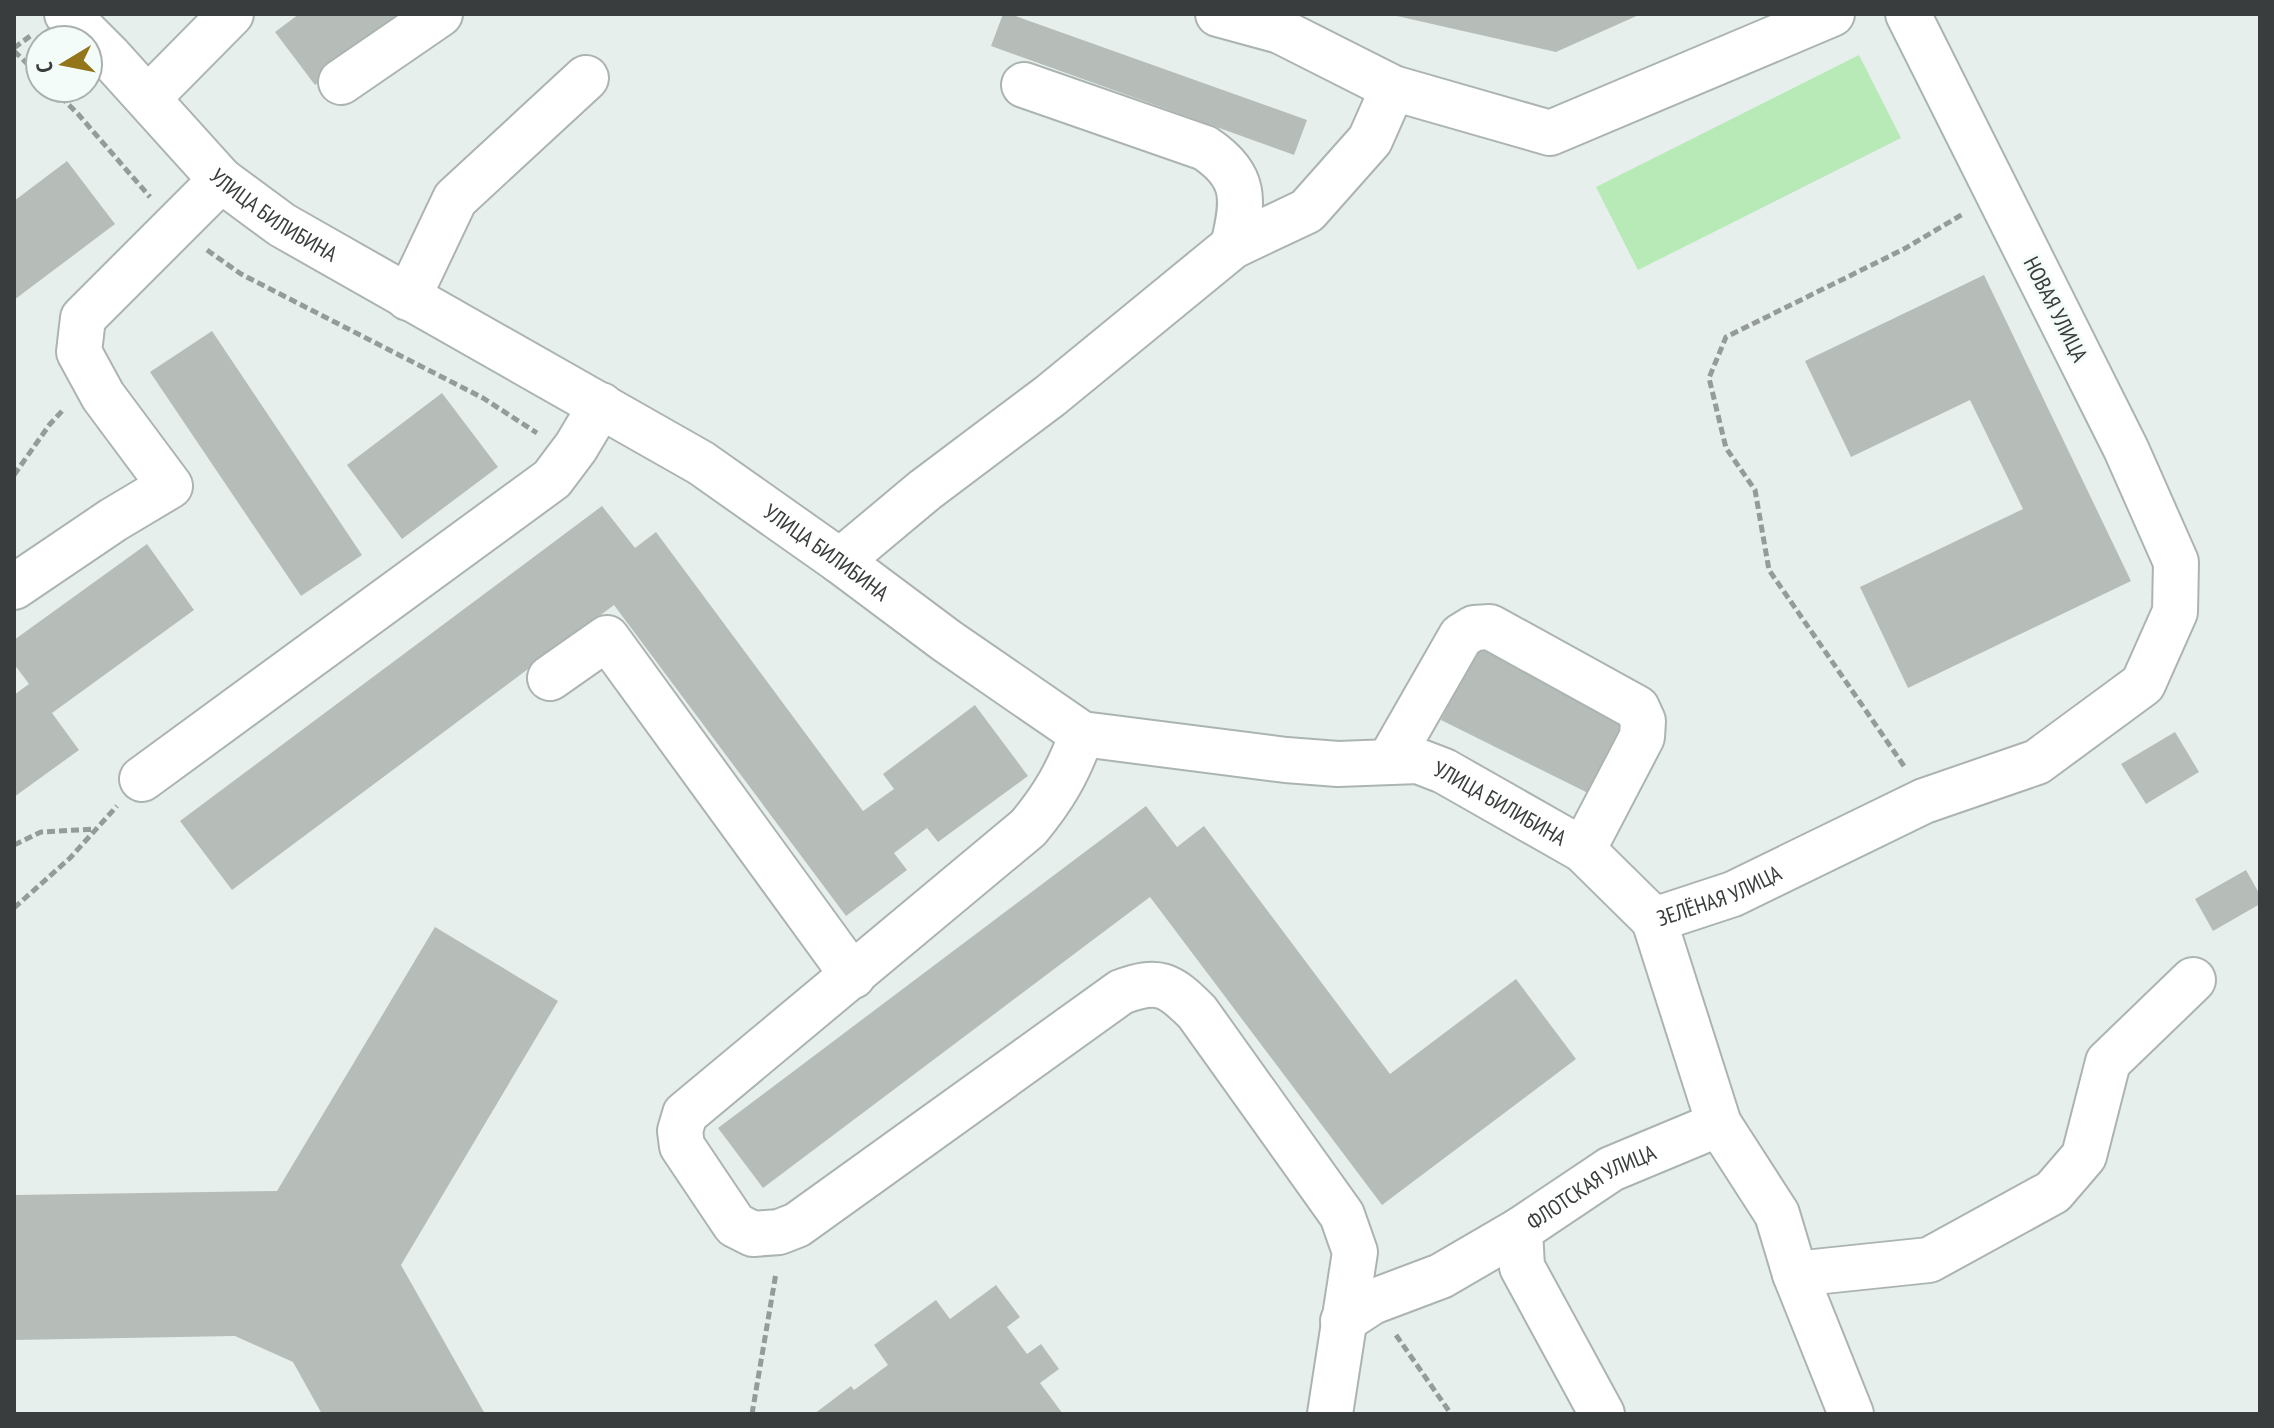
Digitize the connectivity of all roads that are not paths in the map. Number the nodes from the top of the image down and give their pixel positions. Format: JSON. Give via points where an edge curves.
{"nodes":[{"id":1,"x":67,"y":14,"type":"edge"},
{"id":2,"x":231,"y":14,"type":"edge"},
{"id":3,"x":440,"y":14,"type":"edge"},
{"id":4,"x":1218,"y":14,"type":"edge"},
{"id":5,"x":1832,"y":14,"type":"edge"},
{"id":6,"x":1908,"y":14,"type":"edge"},
{"id":7,"x":586,"y":78,"type":"dead end"},
{"id":8,"x":341,"y":82,"type":"dead end"},
{"id":9,"x":1024,"y":85,"type":"dead end"},
{"id":10,"x":1393,"y":88,"type":"junction"},
{"id":11,"x":148,"y":98,"type":"junction"},
{"id":12,"x":221,"y":180,"type":"junction"},
{"id":13,"x":1233,"y":246,"type":"junction"},
{"id":14,"x":408,"y":298,"type":"junction"},
{"id":15,"x":601,"y":405,"type":"junction"},
{"id":16,"x":840,"y":561,"type":"junction"},
{"id":17,"x":14,"y":587,"type":"edge"},
{"id":18,"x":2175,"y":612,"type":"joint"},
{"id":19,"x":550,"y":678,"type":"dead end"},
{"id":20,"x":1082,"y":734,"type":"junction"},
{"id":21,"x":1390,"y":760,"type":"junction"},
{"id":22,"x":142,"y":779,"type":"road end"},
{"id":23,"x":1583,"y":850,"type":"junction"},
{"id":24,"x":1654,"y":920,"type":"junction"},
{"id":25,"x":853,"y":976,"type":"junction"},
{"id":26,"x":2193,"y":980,"type":"dead end"},
{"id":27,"x":1719,"y":1124,"type":"junction"},
{"id":28,"x":1520,"y":1230,"type":"junction"},
{"id":29,"x":1795,"y":1274,"type":"junction"},
{"id":30,"x":1358,"y":1311,"type":"junction"},
{"id":31,"x":1330,"y":1414,"type":"edge"},
{"id":32,"x":1602,"y":1414,"type":"edge"},
{"id":33,"x":1851,"y":1414,"type":"edge"}],
"edges":[{"from":1,"to":11,"type":"street","name":"УЛИЦА БИЛИБИНА"},
{"from":2,"to":11,"type":"street"},
{"from":3,"to":8,"type":"street"},
{"from":4,"to":10,"type":"street","via":[[1280,31]]},
{"from":5,"to":10,"type":"street","via":[[1550,133]]},
{"from":6,"to":18,"type":"street","name":"НОВАЯ УЛИЦА","via":[[2126,449],[2176,562]]},
{"from":7,"to":14,"type":"street","via":[[455,199]]},
{"from":9,"to":13,"type":"street","via":[[1205,148],[1221,159],[1234,174],[1241,200]]},
{"from":10,"to":13,"type":"street","via":[[1370,140],[1307,211]]},
{"from":11,"to":12,"type":"street","name":"УЛИЦА БИЛИБИНА"},
{"from":12,"to":14,"type":"street","name":"УЛИЦА БИЛИБИНА","via":[[282,225]]},
{"from":12,"to":17,"type":"street","via":[[83,318],[79,352],[103,396],[170,486]]},
{"from":13,"to":16,"type":"street"},
{"from":14,"to":15,"type":"street","name":"УЛИЦА БИЛИБИНА"},
{"from":15,"to":16,"type":"street","name":"УЛИЦА БИЛИБИНА","via":[[701,463]]},
{"from":15,"to":22,"type":"street","via":[[552,479]]},
{"from":16,"to":20,"type":"street","name":"УЛИЦА БИЛИБИНА"},
{"from":18,"to":24,"type":"street","name":"ЗЕЛЁНАЯ УЛИЦА","via":[[2143,684],[2037,762],[1924,801],[1733,894]]},
{"from":19,"to":25,"type":"street","via":[[607,638]]},
{"from":20,"to":21,"type":"street","name":"УЛИЦА БИЛИБИНА","via":[[1286,760]]},
{"from":20,"to":25,"type":"street","via":[[1069,771],[1028,828]]},
{"from":21,"to":23,"type":"street","name":"УЛИЦА БИЛИБИНА","via":[[1418,761],[1444,771]]},
{"from":21,"to":23,"type":"street","via":[[1461,636],[1490,627],[1637,708],[1643,721],[1642,737]]},
{"from":23,"to":24,"type":"street","name":"УЛИЦА БИЛИБИНА"},
{"from":24,"to":27,"type":"street","name":"ЗЕЛЁНАЯ УЛИЦА"},
{"from":25,"to":30,"type":"street","via":[[685,1114],[682,1146],[735,1225],[753,1234],[797,1225],[1121,992],[1144,983],[1174,989],[1197,1012],[1342,1215],[1355,1252]]},
{"from":26,"to":29,"type":"street","via":[[2108,1062],[2084,1156],[2053,1192],[1929,1260]]},
{"from":27,"to":28,"type":"street","name":"ФЛОТСКАЯ УЛИЦА","via":[[1611,1169]]},
{"from":27,"to":29,"type":"street","name":"ЗЕЛЁНАЯ УЛИЦА","via":[[1777,1214]]},
{"from":28,"to":30,"type":"street","via":[[1441,1276]]},
{"from":28,"to":32,"type":"street","name":"ФЛОТСКАЯ УЛИЦА","via":[[1522,1267]]},
{"from":29,"to":33,"type":"street","name":"ЗЕЛЁНАЯ УЛИЦА"},
{"from":30,"to":31,"type":"street"}]}
